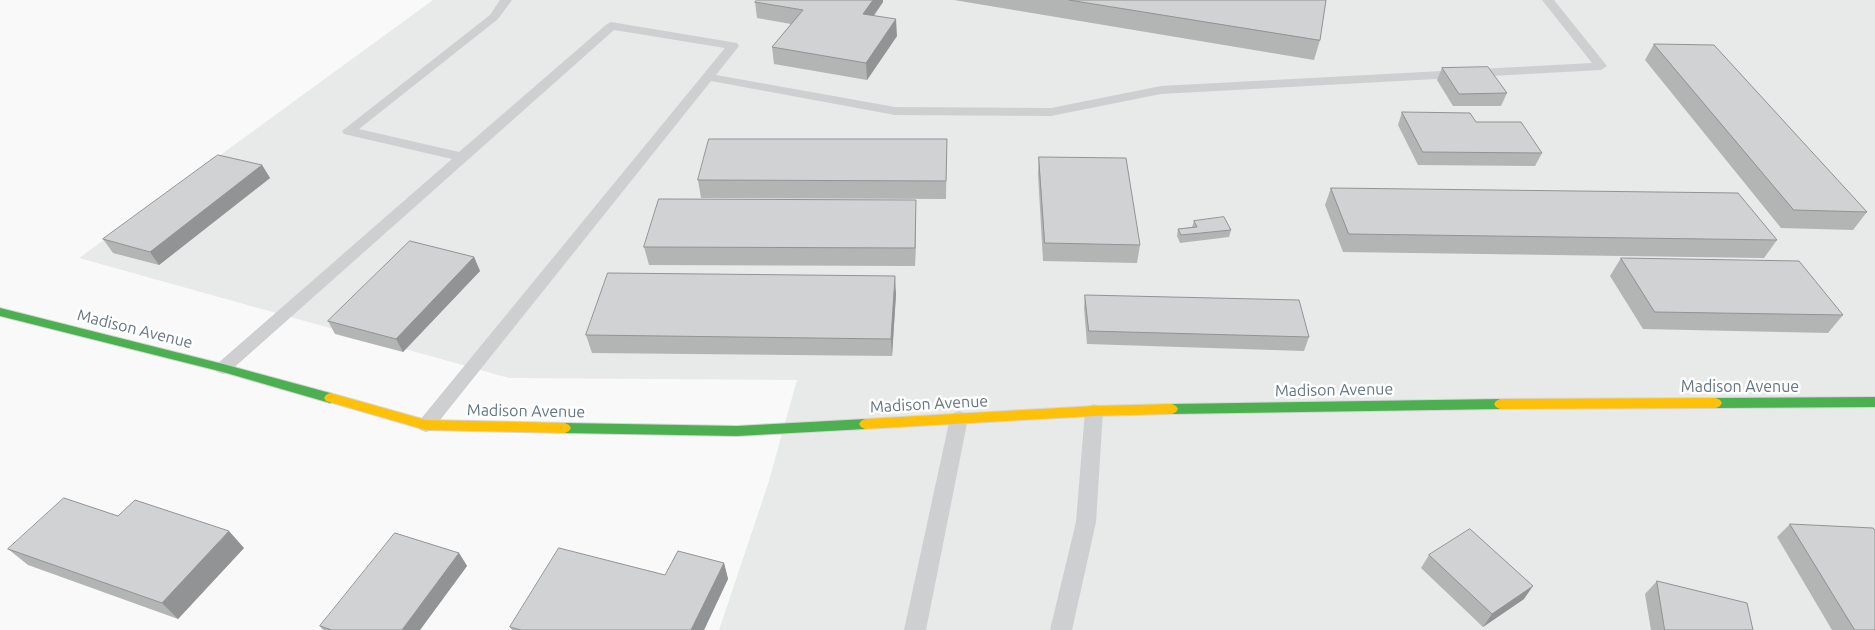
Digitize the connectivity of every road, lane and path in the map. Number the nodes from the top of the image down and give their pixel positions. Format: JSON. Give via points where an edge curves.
{"nodes":[{"id":1,"x":506,"y":0,"type":"edge"},
{"id":2,"x":1548,"y":0,"type":"edge"},
{"id":3,"x":708,"y":77,"type":"junction"},
{"id":4,"x":461,"y":157,"type":"junction"},
{"id":5,"x":0,"y":312,"type":"edge"},
{"id":6,"x":223,"y":368,"type":"junction"},
{"id":7,"x":1875,"y":402,"type":"edge"},
{"id":8,"x":1094,"y":411,"type":"junction"},
{"id":9,"x":959,"y":418,"type":"junction"},
{"id":10,"x":426,"y":425,"type":"junction"},
{"id":11,"x":914,"y":630,"type":"edge"},
{"id":12,"x":1061,"y":630,"type":"edge"}],
"edges":[{"from":1,"to":4,"type":"lane","via":[[494,17],[349,131]]},
{"from":2,"to":3,"type":"lane","via":[[1601,66],[1161,90],[1051,112],[895,111]]},
{"from":3,"to":4,"type":"lane","via":[[733,46],[611,26]]},
{"from":3,"to":10,"type":"lane"},
{"from":4,"to":6,"type":"lane"},
{"from":5,"to":6,"type":"street","name":"Madison Avenue"},
{"from":6,"to":10,"type":"street","name":"Madison Avenue"},
{"from":7,"to":8,"type":"street","name":"Madison Avenue","via":[[1375,405]]},
{"from":8,"to":9,"type":"street","name":"Madison Avenue"},
{"from":8,"to":12,"type":"lane","via":[[1086,522]]},
{"from":9,"to":10,"type":"street","name":"Madison Avenue","via":[[737,431]]},
{"from":9,"to":11,"type":"lane"}]}
